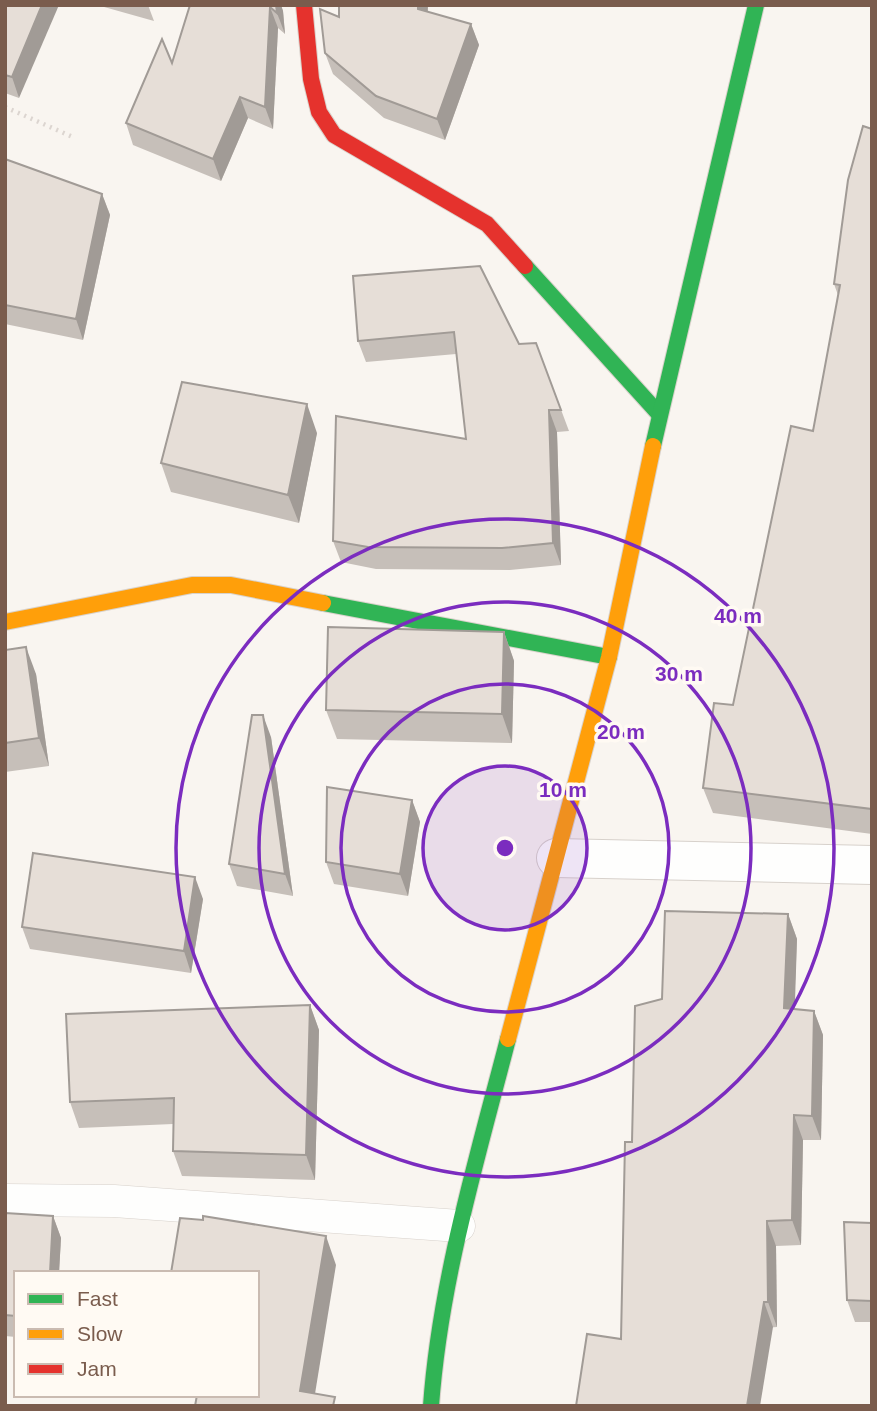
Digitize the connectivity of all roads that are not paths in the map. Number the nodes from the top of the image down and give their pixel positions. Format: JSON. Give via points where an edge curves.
{"nodes":[{"id":1,"x":304,"y":5,"type":"edge"},
{"id":2,"x":756,"y":5,"type":"edge"},
{"id":3,"x":659,"y":414,"type":"junction"},
{"id":4,"x":5,"y":622,"type":"edge"},
{"id":5,"x":609,"y":657,"type":"junction"},
{"id":6,"x":556,"y":858,"type":"junction"},
{"id":7,"x":872,"y":865,"type":"edge"},
{"id":8,"x":5,"y":1200,"type":"edge"},
{"id":9,"x":459,"y":1226,"type":"junction"},
{"id":10,"x":431,"y":1406,"type":"edge"}],
"edges":[{"from":1,"to":3,"type":"street","via":[[318,112],[334,135],[487,224]]},
{"from":2,"to":3,"type":"street"},
{"from":3,"to":5,"type":"street"},
{"from":4,"to":5,"type":"street","via":[[192,584],[231,585]]},
{"from":5,"to":6,"type":"street"},
{"from":6,"to":7,"type":"street"},
{"from":6,"to":9,"type":"street"},
{"from":8,"to":9,"type":"lane","via":[[114,1201]]},
{"from":9,"to":10,"type":"street","via":[[434,1363]]}]}
